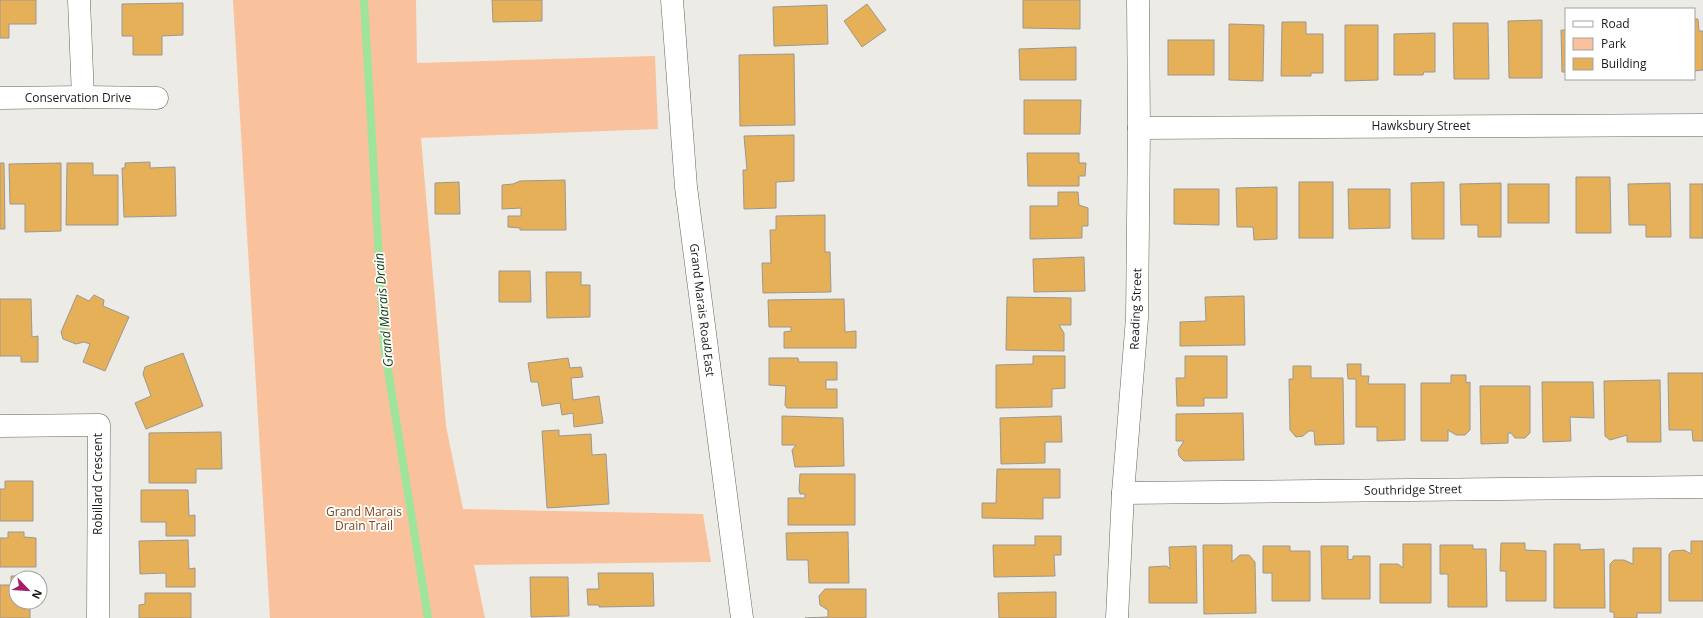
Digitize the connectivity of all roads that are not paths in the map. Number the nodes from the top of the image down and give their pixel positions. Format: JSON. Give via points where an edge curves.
{"nodes":[{"id":1,"x":79,"y":0,"type":"edge"},
{"id":2,"x":672,"y":0,"type":"edge"},
{"id":3,"x":1138,"y":0,"type":"edge"},
{"id":4,"x":83,"y":97,"type":"junction"},
{"id":5,"x":0,"y":98,"type":"edge"},
{"id":6,"x":157,"y":98,"type":"dead end"},
{"id":7,"x":1703,"y":125,"type":"edge"},
{"id":8,"x":1139,"y":128,"type":"junction"},
{"id":9,"x":0,"y":426,"type":"edge"},
{"id":10,"x":1703,"y":487,"type":"edge"},
{"id":11,"x":1124,"y":493,"type":"junction"},
{"id":12,"x":98,"y":618,"type":"edge"},
{"id":13,"x":742,"y":618,"type":"edge"},
{"id":14,"x":1117,"y":618,"type":"edge"}],
"edges":[{"from":1,"to":4,"type":"street"},
{"from":2,"to":13,"type":"street","name":"Grand Marais Road East","via":[[686,187]]},
{"from":3,"to":8,"type":"street","name":"Reading Street"},
{"from":4,"to":5,"type":"street","name":"Conservation Drive"},
{"from":4,"to":6,"type":"street","name":"Conservation Drive"},
{"from":7,"to":8,"type":"street","name":"Hawksbury Street"},
{"from":8,"to":11,"type":"street","name":"Reading Street","via":[[1137,318]]},
{"from":9,"to":12,"type":"street","name":"Robillard Crescent","via":[[99,425]]},
{"from":10,"to":11,"type":"street","name":"Southridge Street"},
{"from":11,"to":14,"type":"street","name":"Reading Street"}]}
